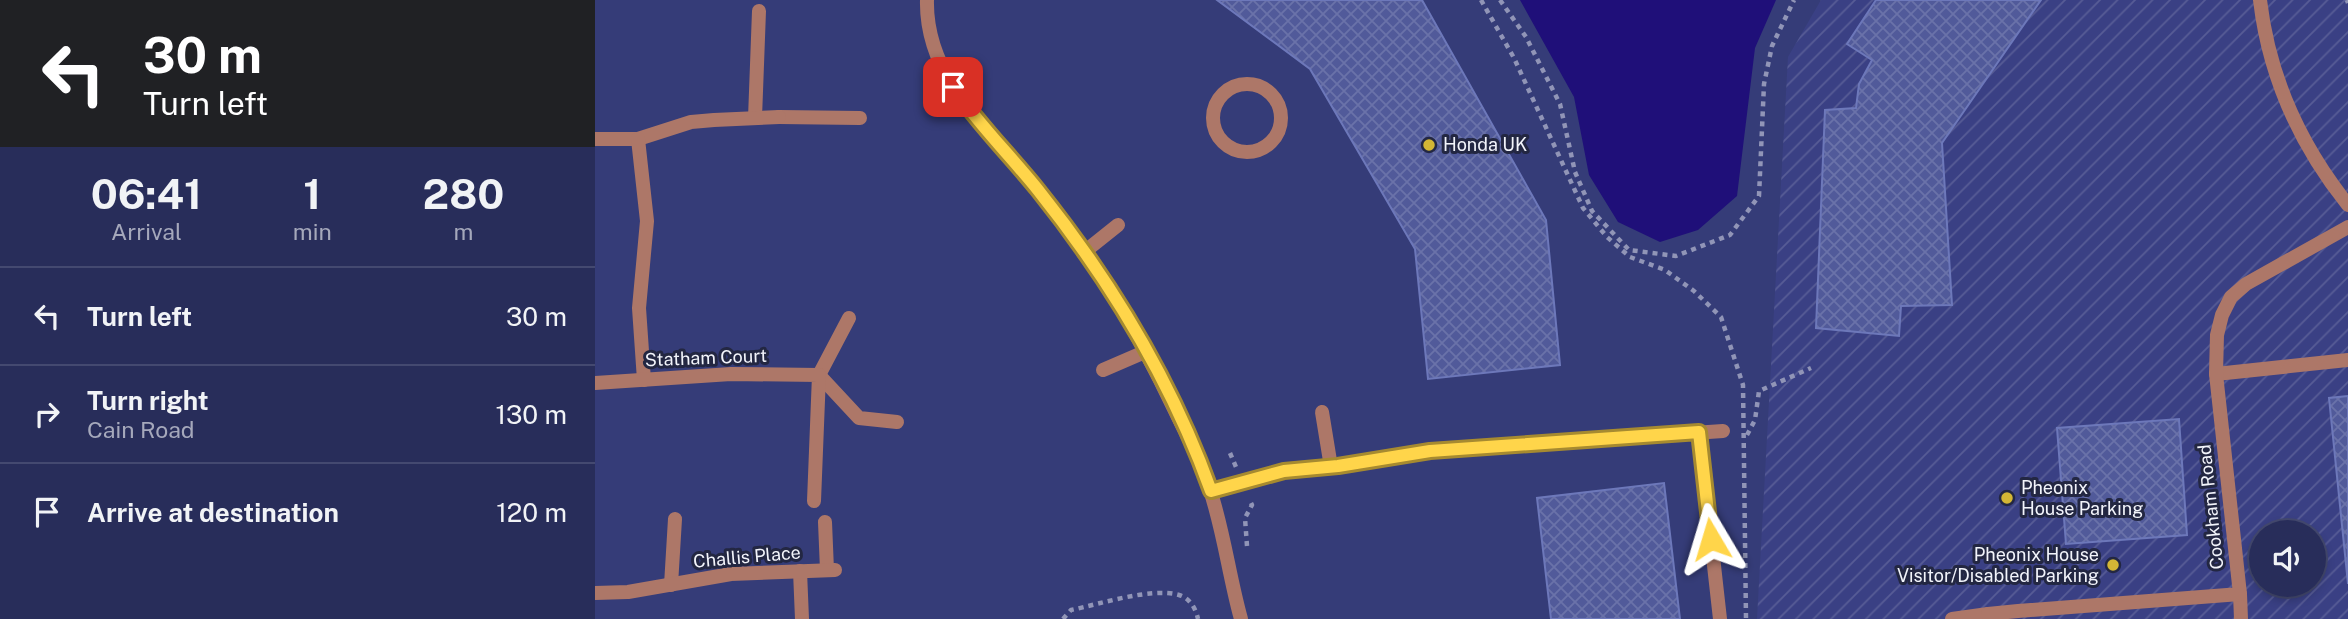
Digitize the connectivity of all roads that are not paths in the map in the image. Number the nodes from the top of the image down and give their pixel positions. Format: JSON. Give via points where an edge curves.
{"nodes":[{"id":1,"x":927,"y":0,"type":"edge"},
{"id":2,"x":2260,"y":0,"type":"edge"},
{"id":3,"x":759,"y":11,"type":"dead end"},
{"id":4,"x":1220,"y":96,"type":"joint"},
{"id":5,"x":755,"y":118,"type":"junction"},
{"id":6,"x":860,"y":118,"type":"dead end"},
{"id":7,"x":595,"y":139,"type":"edge"},
{"id":8,"x":638,"y":139,"type":"junction"},
{"id":9,"x":2348,"y":205,"type":"edge"},
{"id":10,"x":1118,"y":225,"type":"dead end"},
{"id":11,"x":2348,"y":227,"type":"edge"},
{"id":12,"x":1083,"y":253,"type":"junction"},
{"id":13,"x":849,"y":318,"type":"dead end"},
{"id":14,"x":1147,"y":351,"type":"junction"},
{"id":15,"x":2348,"y":360,"type":"edge"},
{"id":16,"x":1103,"y":370,"type":"dead end"},
{"id":17,"x":2216,"y":374,"type":"junction"},
{"id":18,"x":819,"y":375,"type":"junction"},
{"id":19,"x":644,"y":380,"type":"junction"},
{"id":20,"x":595,"y":383,"type":"edge"},
{"id":21,"x":1322,"y":412,"type":"dead end"},
{"id":22,"x":897,"y":422,"type":"dead end"},
{"id":23,"x":1723,"y":431,"type":"dead end"},
{"id":24,"x":1699,"y":432,"type":"junction"},
{"id":25,"x":1331,"y":467,"type":"junction"},
{"id":26,"x":1211,"y":491,"type":"junction"},
{"id":27,"x":814,"y":501,"type":"dead end"},
{"id":28,"x":675,"y":519,"type":"dead end"},
{"id":29,"x":825,"y":523,"type":"dead end"},
{"id":30,"x":800,"y":571,"type":"junction"},
{"id":31,"x":671,"y":585,"type":"junction"},
{"id":32,"x":1233,"y":588,"type":"junction"},
{"id":33,"x":595,"y":593,"type":"edge"},
{"id":34,"x":2240,"y":594,"type":"junction"},
{"id":35,"x":1988,"y":617,"type":"edge"},
{"id":36,"x":802,"y":619,"type":"edge"},
{"id":37,"x":1233,"y":619,"type":"edge"},
{"id":38,"x":1241,"y":619,"type":"edge"},
{"id":39,"x":1720,"y":619,"type":"edge"},
{"id":40,"x":1952,"y":619,"type":"edge"},
{"id":41,"x":2241,"y":619,"type":"edge"}],
"edges":[{"from":1,"to":12,"type":"street","via":[[933,41],[953,87],[1038,189]]},
{"from":2,"to":9,"type":"street","via":[[2288,110],[2307,148]]},
{"from":3,"to":5,"type":"street"},
{"from":4,"to":4,"type":"street","via":[[1228,88],[1249,83],[1270,92],[1281,112],[1277,135],[1258,150],[1240,151],[1226,145],[1214,127]]},
{"from":5,"to":6,"type":"street"},
{"from":5,"to":8,"type":"street","via":[[691,122]]},
{"from":7,"to":8,"type":"street"},
{"from":8,"to":19,"type":"street","via":[[647,221],[639,309]]},
{"from":10,"to":12,"type":"street"},
{"from":11,"to":17,"type":"street","name":"Cookham Road","via":[[2246,284],[2231,298],[2217,335]]},
{"from":12,"to":14,"type":"street"},
{"from":13,"to":18,"type":"street"},
{"from":14,"to":16,"type":"street"},
{"from":14,"to":26,"type":"street"},
{"from":15,"to":17,"type":"street"},
{"from":17,"to":34,"type":"street","name":"Cookham Road"},
{"from":18,"to":19,"type":"street","name":"Statham Court","via":[[731,374]]},
{"from":18,"to":22,"type":"street","via":[[859,418]]},
{"from":18,"to":27,"type":"street"},
{"from":19,"to":20,"type":"street","name":"Statham Court"},
{"from":21,"to":25,"type":"street"},
{"from":23,"to":24,"type":"street"},
{"from":24,"to":25,"type":"street","via":[[1430,451]]},
{"from":24,"to":39,"type":"street"},
{"from":25,"to":26,"type":"street","via":[[1284,471]]},
{"from":26,"to":32,"type":"street"},
{"from":28,"to":31,"type":"street","name":"Challis Place"},
{"from":29,"to":30,"type":"street","name":"Challis Place","via":[[831,570]]},
{"from":30,"to":31,"type":"street","name":"Challis Place","via":[[731,574]]},
{"from":30,"to":36,"type":"street"},
{"from":31,"to":33,"type":"street","name":"Challis Place"},
{"from":32,"to":37,"type":"street"},
{"from":32,"to":38,"type":"street"},
{"from":34,"to":35,"type":"street","name":"Cookham Road"},
{"from":34,"to":41,"type":"street"},
{"from":35,"to":40,"type":"street","name":"Cookham Road"}]}
